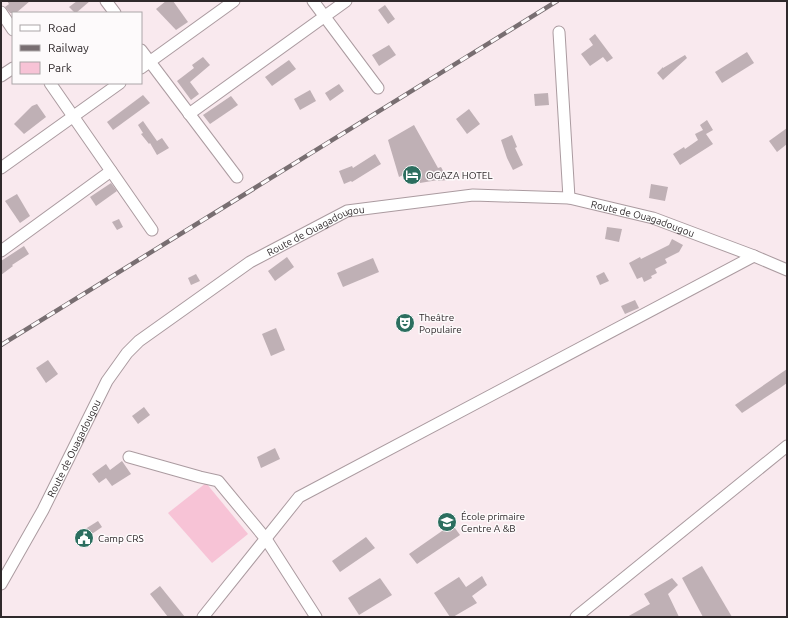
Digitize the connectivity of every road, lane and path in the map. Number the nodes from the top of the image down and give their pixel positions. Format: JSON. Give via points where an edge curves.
{"nodes":[{"id":1,"x":106,"y":1,"type":"edge"},
{"id":2,"x":234,"y":1,"type":"edge"},
{"id":3,"x":313,"y":1,"type":"edge"},
{"id":4,"x":346,"y":1,"type":"edge"},
{"id":5,"x":1,"y":12,"type":"edge"},
{"id":6,"x":114,"y":12,"type":"edge"},
{"id":7,"x":324,"y":17,"type":"junction"},
{"id":8,"x":12,"y":28,"type":"edge"},
{"id":9,"x":559,"y":32,"type":"dead end"},
{"id":10,"x":142,"y":54,"type":"edge"},
{"id":11,"x":145,"y":65,"type":"edge"},
{"id":12,"x":12,"y":69,"type":"edge"},
{"id":13,"x":1,"y":76,"type":"edge"},
{"id":14,"x":51,"y":84,"type":"edge"},
{"id":15,"x":119,"y":84,"type":"edge"},
{"id":16,"x":378,"y":88,"type":"dead end"},
{"id":17,"x":189,"y":114,"type":"junction"},
{"id":18,"x":73,"y":116,"type":"junction"},
{"id":19,"x":1,"y":168,"type":"edge"},
{"id":20,"x":112,"y":171,"type":"junction"},
{"id":21,"x":237,"y":177,"type":"dead end"},
{"id":22,"x":569,"y":198,"type":"junction"},
{"id":23,"x":152,"y":230,"type":"dead end"},
{"id":24,"x":1,"y":252,"type":"edge"},
{"id":25,"x":754,"y":256,"type":"junction"},
{"id":26,"x":787,"y":270,"type":"edge"},
{"id":27,"x":787,"y":446,"type":"edge"},
{"id":28,"x":129,"y":457,"type":"dead end"},
{"id":29,"x":266,"y":539,"type":"junction"},
{"id":30,"x":1,"y":584,"type":"edge"},
{"id":31,"x":203,"y":617,"type":"edge"},
{"id":32,"x":316,"y":617,"type":"edge"},
{"id":33,"x":576,"y":617,"type":"edge"}],
"edges":[{"from":1,"to":6,"type":"street"},
{"from":2,"to":11,"type":"street"},
{"from":3,"to":7,"type":"street"},
{"from":4,"to":7,"type":"street"},
{"from":5,"to":8,"type":"street"},
{"from":7,"to":16,"type":"street"},
{"from":7,"to":17,"type":"street"},
{"from":9,"to":22,"type":"street"},
{"from":10,"to":11,"type":"street"},
{"from":11,"to":17,"type":"street"},
{"from":12,"to":13,"type":"street"},
{"from":14,"to":18,"type":"street"},
{"from":15,"to":18,"type":"street"},
{"from":17,"to":21,"type":"street"},
{"from":18,"to":19,"type":"street"},
{"from":18,"to":20,"type":"street"},
{"from":20,"to":23,"type":"street"},
{"from":20,"to":24,"type":"street"},
{"from":22,"to":25,"type":"street","name":"Route de Ouagadougou","via":[[653,218]]},
{"from":22,"to":30,"type":"street","name":"Route de Ouagadougou","via":[[473,196],[347,211],[250,262],[138,341],[128,353],[107,381],[43,510]]},
{"from":25,"to":26,"type":"street","name":"Route de Ouagadougou"},
{"from":25,"to":29,"type":"street","via":[[299,498]]},
{"from":27,"to":33,"type":"street"},
{"from":28,"to":29,"type":"street","via":[[218,481]]},
{"from":29,"to":31,"type":"street"},
{"from":29,"to":32,"type":"street"}]}
